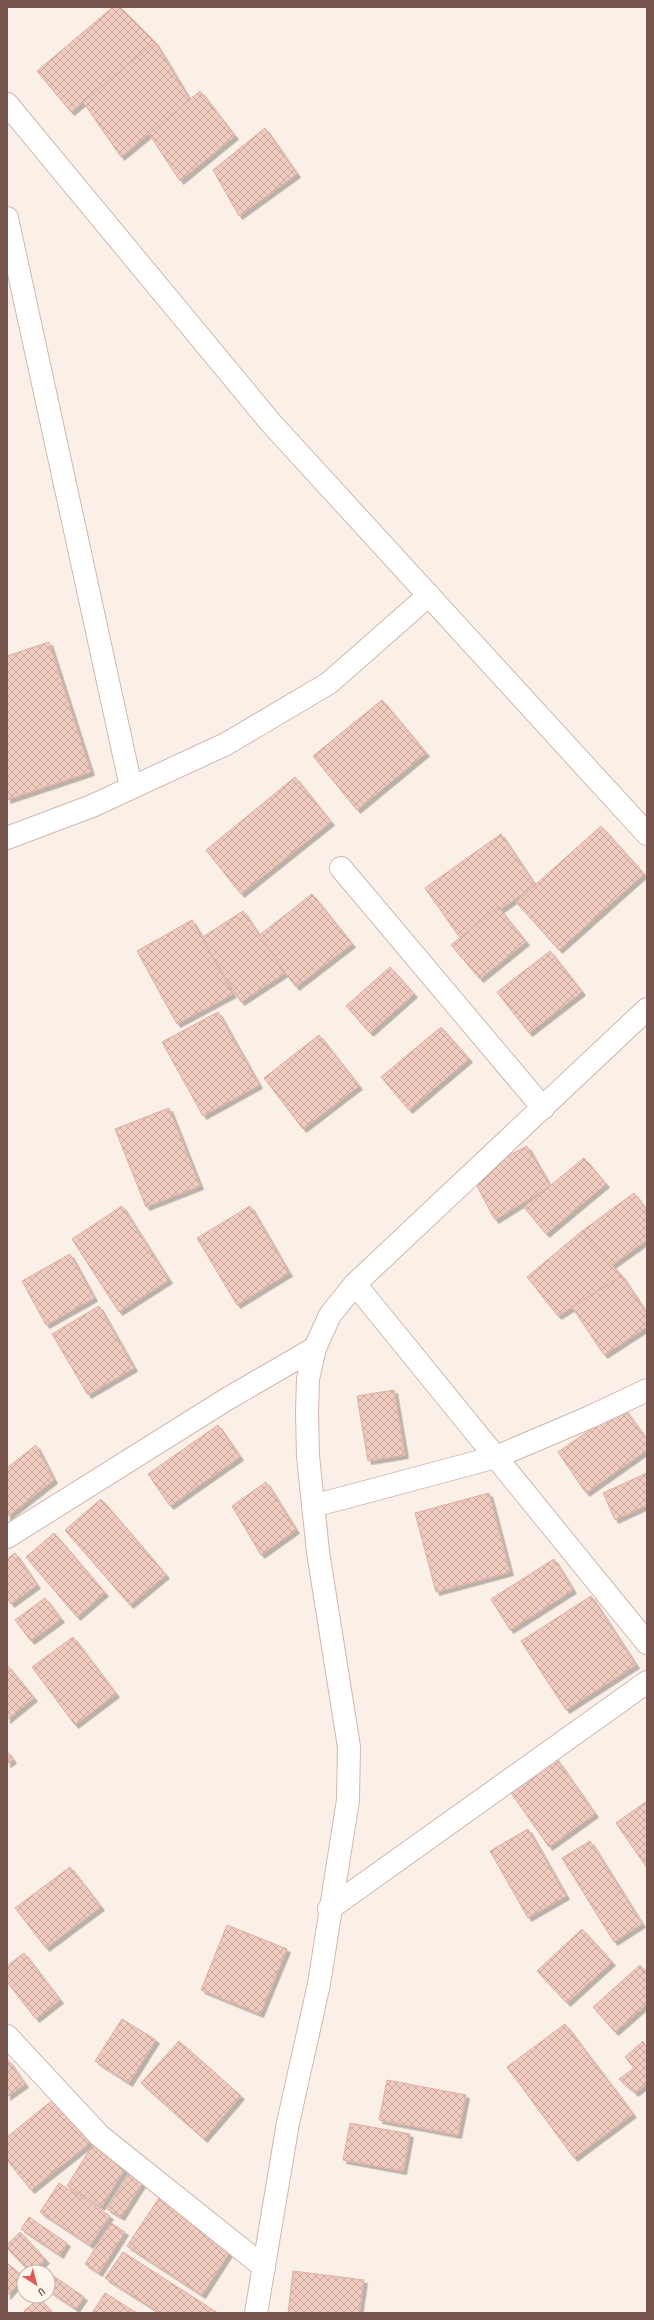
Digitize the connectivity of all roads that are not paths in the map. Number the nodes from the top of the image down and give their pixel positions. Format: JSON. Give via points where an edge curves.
{"nodes":[{"id":1,"x":7,"y":104,"type":"edge"},
{"id":2,"x":7,"y":218,"type":"edge"},
{"id":3,"x":429,"y":596,"type":"junction"},
{"id":4,"x":131,"y":787,"type":"junction"},
{"id":5,"x":647,"y":834,"type":"edge"},
{"id":6,"x":7,"y":838,"type":"edge"},
{"id":7,"x":341,"y":868,"type":"dead end"},
{"id":8,"x":647,"y":1010,"type":"edge"},
{"id":9,"x":543,"y":1108,"type":"junction"},
{"id":10,"x":355,"y":1284,"type":"junction"},
{"id":11,"x":315,"y":1348,"type":"junction"},
{"id":12,"x":647,"y":1390,"type":"edge"},
{"id":13,"x":496,"y":1457,"type":"junction"},
{"id":14,"x":312,"y":1506,"type":"junction"},
{"id":15,"x":7,"y":1537,"type":"edge"},
{"id":16,"x":647,"y":1643,"type":"edge"},
{"id":17,"x":647,"y":1682,"type":"edge"},
{"id":18,"x":329,"y":1909,"type":"junction"},
{"id":19,"x":7,"y":2036,"type":"edge"},
{"id":20,"x":264,"y":2267,"type":"junction"},
{"id":21,"x":256,"y":2313,"type":"edge"}],
"edges":[{"from":1,"to":3,"type":"street","via":[[271,423]]},
{"from":2,"to":4,"type":"street"},
{"from":3,"to":4,"type":"street","via":[[329,683],[226,744]]},
{"from":3,"to":5,"type":"street"},
{"from":4,"to":6,"type":"street","via":[[92,806]]},
{"from":7,"to":9,"type":"street"},
{"from":8,"to":9,"type":"street"},
{"from":9,"to":10,"type":"street"},
{"from":10,"to":11,"type":"street","via":[[330,1315]]},
{"from":10,"to":13,"type":"street"},
{"from":11,"to":14,"type":"street","via":[[308,1379],[308,1456]]},
{"from":11,"to":15,"type":"street","via":[[221,1403]]},
{"from":12,"to":13,"type":"street"},
{"from":13,"to":14,"type":"street"},
{"from":13,"to":16,"type":"street"},
{"from":14,"to":18,"type":"street","via":[[323,1594],[349,1747],[348,1800]]},
{"from":17,"to":18,"type":"street"},
{"from":18,"to":20,"type":"street","via":[[319,1984],[288,2123]]},
{"from":19,"to":20,"type":"street","via":[[100,2136]]},
{"from":20,"to":21,"type":"street"}]}
